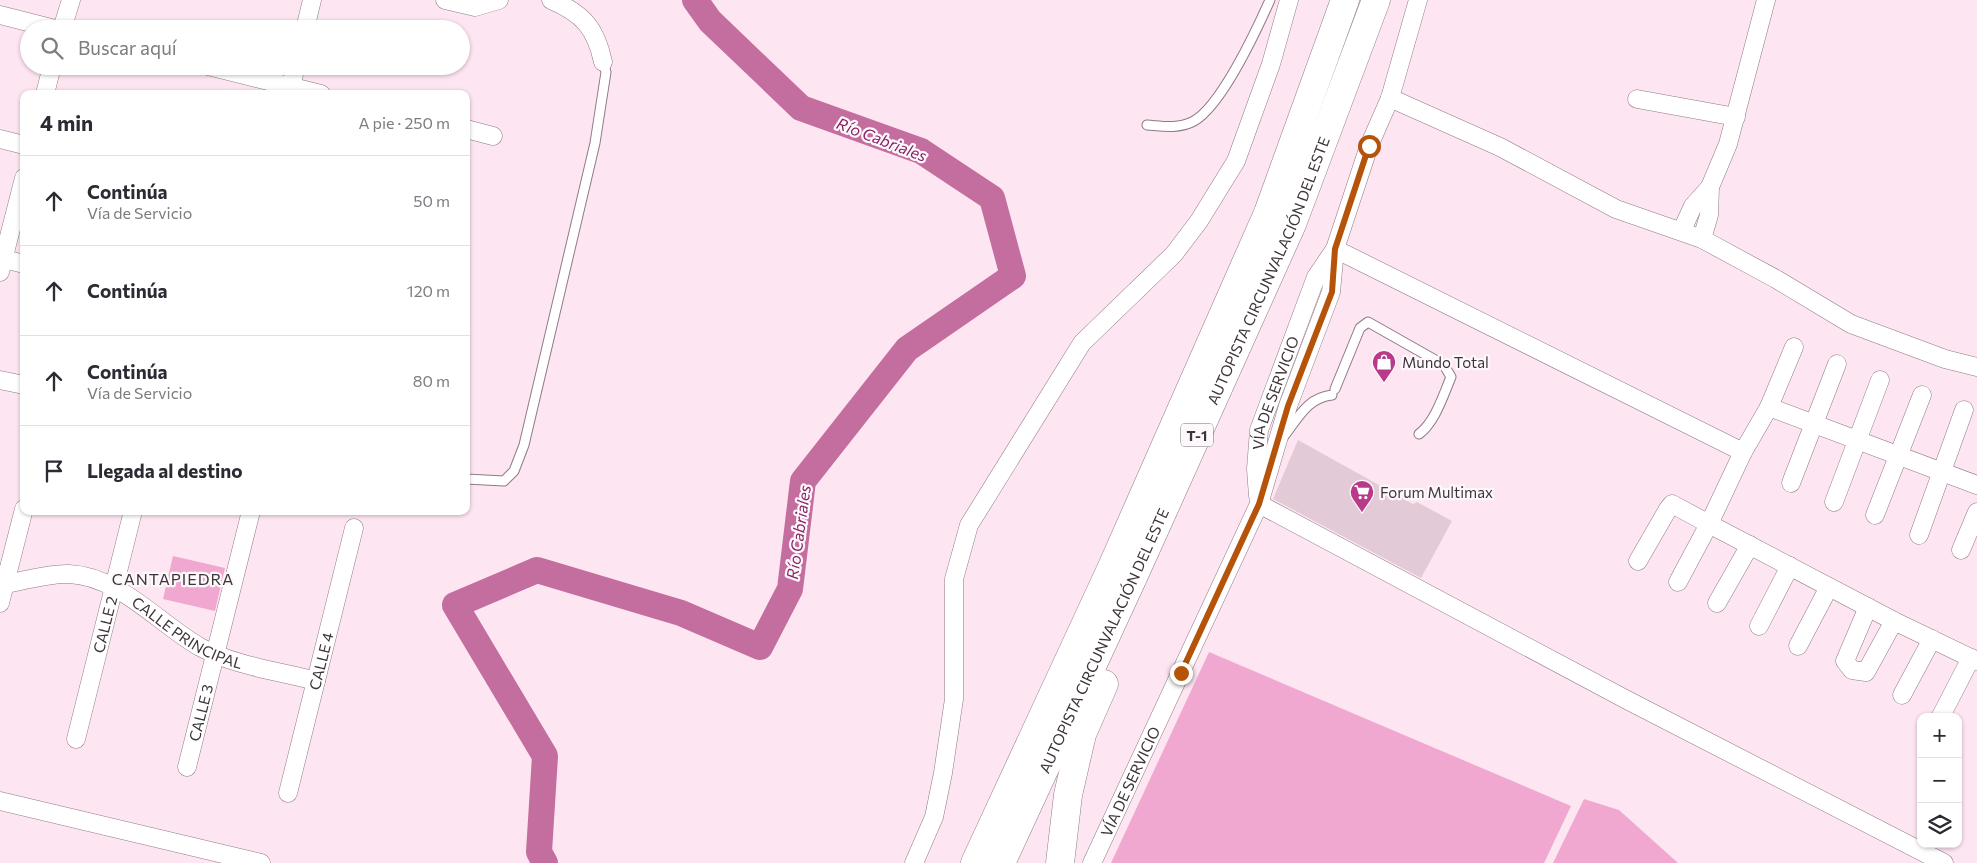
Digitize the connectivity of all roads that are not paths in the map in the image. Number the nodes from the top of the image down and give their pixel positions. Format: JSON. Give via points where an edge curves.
{"nodes":[{"id":1,"x":70,"y":0,"type":"edge"},
{"id":2,"x":312,"y":0,"type":"edge"},
{"id":3,"x":445,"y":0,"type":"edge"},
{"id":4,"x":499,"y":0,"type":"edge"},
{"id":5,"x":551,"y":0,"type":"edge"},
{"id":6,"x":1270,"y":0,"type":"edge"},
{"id":7,"x":1289,"y":0,"type":"edge"},
{"id":8,"x":1345,"y":0,"type":"edge"},
{"id":9,"x":1376,"y":0,"type":"edge"},
{"id":10,"x":1418,"y":0,"type":"edge"},
{"id":11,"x":1766,"y":0,"type":"edge"},
{"id":12,"x":0,"y":15,"type":"edge"},
{"id":13,"x":20,"y":20,"type":"edge"},
{"id":14,"x":64,"y":20,"type":"edge"},
{"id":15,"x":307,"y":20,"type":"edge"},
{"id":16,"x":604,"y":62,"type":"joint"},
{"id":17,"x":50,"y":75,"type":"edge"},
{"id":18,"x":239,"y":75,"type":"edge"},
{"id":19,"x":294,"y":75,"type":"edge"},
{"id":20,"x":46,"y":90,"type":"edge"},
{"id":21,"x":290,"y":90,"type":"edge"},
{"id":22,"x":1390,"y":98,"type":"junction"},
{"id":23,"x":1637,"y":99,"type":"dead end"},
{"id":24,"x":1736,"y":117,"type":"junction"},
{"id":25,"x":1147,"y":125,"type":"dead end"},
{"id":26,"x":470,"y":130,"type":"edge"},
{"id":27,"x":493,"y":136,"type":"dead end"},
{"id":28,"x":0,"y":139,"type":"edge"},
{"id":29,"x":20,"y":144,"type":"edge"},
{"id":30,"x":1710,"y":187,"type":"junction"},
{"id":31,"x":20,"y":193,"type":"edge"},
{"id":32,"x":1682,"y":230,"type":"junction"},
{"id":33,"x":1702,"y":239,"type":"junction"},
{"id":34,"x":1335,"y":249,"type":"junction"},
{"id":35,"x":1,"y":263,"type":"edge"},
{"id":36,"x":20,"y":264,"type":"edge"},
{"id":37,"x":1794,"y":347,"type":"dead end"},
{"id":38,"x":1287,"y":353,"type":"junction"},
{"id":39,"x":1837,"y":364,"type":"dead end"},
{"id":40,"x":1977,"y":367,"type":"edge"},
{"id":41,"x":1302,"y":369,"type":"junction"},
{"id":42,"x":0,"y":380,"type":"edge"},
{"id":43,"x":1880,"y":380,"type":"dead end"},
{"id":44,"x":20,"y":385,"type":"edge"},
{"id":45,"x":1272,"y":391,"type":"junction"},
{"id":46,"x":1922,"y":395,"type":"dead end"},
{"id":47,"x":1288,"y":406,"type":"junction"},
{"id":48,"x":1769,"y":407,"type":"junction"},
{"id":49,"x":1964,"y":410,"type":"dead end"},
{"id":50,"x":1814,"y":425,"type":"junction"},
{"id":51,"x":1419,"y":434,"type":"dead end"},
{"id":52,"x":1857,"y":441,"type":"junction"},
{"id":53,"x":1278,"y":444,"type":"junction"},
{"id":54,"x":1743,"y":452,"type":"junction"},
{"id":55,"x":1899,"y":457,"type":"junction"},
{"id":56,"x":1943,"y":472,"type":"junction"},
{"id":57,"x":470,"y":479,"type":"edge"},
{"id":58,"x":1791,"y":483,"type":"dead end"},
{"id":59,"x":1977,"y":485,"type":"edge"},
{"id":60,"x":1834,"y":502,"type":"dead end"},
{"id":61,"x":1259,"y":504,"type":"junction"},
{"id":62,"x":1977,"y":512,"type":"edge"},
{"id":63,"x":22,"y":515,"type":"edge"},
{"id":64,"x":132,"y":515,"type":"edge"},
{"id":65,"x":249,"y":515,"type":"edge"},
{"id":66,"x":1875,"y":515,"type":"dead end"},
{"id":67,"x":1709,"y":524,"type":"junction"},
{"id":68,"x":354,"y":528,"type":"dead end"},
{"id":69,"x":1918,"y":535,"type":"dead end"},
{"id":70,"x":1750,"y":545,"type":"junction"},
{"id":71,"x":1961,"y":550,"type":"dead end"},
{"id":72,"x":1638,"y":561,"type":"dead end"},
{"id":73,"x":1138,"y":565,"type":"junction"},
{"id":74,"x":1790,"y":566,"type":"junction"},
{"id":75,"x":1678,"y":582,"type":"dead end"},
{"id":76,"x":2,"y":584,"type":"edge"},
{"id":77,"x":1830,"y":587,"type":"junction"},
{"id":78,"x":113,"y":589,"type":"junction"},
{"id":79,"x":0,"y":603,"type":"edge"},
{"id":80,"x":1718,"y":603,"type":"dead end"},
{"id":81,"x":1868,"y":607,"type":"junction"},
{"id":82,"x":1894,"y":621,"type":"junction"},
{"id":83,"x":1759,"y":626,"type":"dead end"},
{"id":84,"x":1932,"y":640,"type":"junction"},
{"id":85,"x":1798,"y":646,"type":"dead end"},
{"id":86,"x":215,"y":653,"type":"junction"},
{"id":87,"x":1974,"y":660,"type":"edge"},
{"id":88,"x":316,"y":680,"type":"junction"},
{"id":89,"x":1902,"y":695,"type":"dead end"},
{"id":90,"x":1943,"y":713,"type":"edge"},
{"id":91,"x":76,"y":739,"type":"dead end"},
{"id":92,"x":187,"y":767,"type":"dead end"},
{"id":93,"x":288,"y":793,"type":"dead end"},
{"id":94,"x":0,"y":801,"type":"edge"},
{"id":95,"x":261,"y":863,"type":"edge"},
{"id":96,"x":914,"y":863,"type":"edge"},
{"id":97,"x":975,"y":863,"type":"edge"},
{"id":98,"x":1001,"y":863,"type":"edge"},
{"id":99,"x":1060,"y":863,"type":"edge"},
{"id":100,"x":1092,"y":863,"type":"edge"},
{"id":101,"x":1944,"y":863,"type":"edge"}],
"edges":[{"from":1,"to":14,"type":"street"},
{"from":2,"to":15,"type":"street"},
{"from":3,"to":4,"type":"street","via":[[475,7]]},
{"from":5,"to":16,"type":"street","via":[[578,15],[589,26],[598,39]]},
{"from":6,"to":25,"type":"lane","via":[[1219,96],[1194,121],[1176,127]]},
{"from":7,"to":96,"type":"street","via":[[1272,64],[1236,161],[1200,221],[1174,254],[1082,343],[969,525],[954,579],[954,699],[943,773],[934,817]]},
{"from":8,"to":97,"type":"highway","name":"AUTOPISTA CIRCUNVALACIÓN DEL ESTE","number":"T-1","via":[[1268,213],[1112,567]]},
{"from":9,"to":73,"type":"highway","name":"AUTOPISTA CIRCUNVALACIÓN DEL ESTE","number":"T-1","via":[[1292,224]]},
{"from":10,"to":22,"type":"street","name":"VÍA DE SERVICIO"},
{"from":11,"to":24,"type":"street"},
{"from":12,"to":13,"type":"street"},
{"from":16,"to":57,"type":"lane","via":[[606,72],[595,143],[524,445],[514,471],[504,481]]},
{"from":17,"to":20,"type":"street"},
{"from":18,"to":21,"type":"street"},
{"from":19,"to":21,"type":"street"},
{"from":22,"to":32,"type":"street","via":[[1500,147],[1616,209]]},
{"from":22,"to":34,"type":"street","name":"VÍA DE SERVICIO","via":[[1369,146]]},
{"from":23,"to":24,"type":"street"},
{"from":24,"to":30,"type":"street"},
{"from":26,"to":27,"type":"street"},
{"from":28,"to":29,"type":"street"},
{"from":30,"to":32,"type":"street","via":[[1693,206]]},
{"from":30,"to":33,"type":"street","via":[[1709,215]]},
{"from":31,"to":35,"type":"street"},
{"from":32,"to":33,"type":"street"},
{"from":33,"to":40,"type":"street","via":[[1851,324],[1945,360]]},
{"from":34,"to":38,"type":"street","name":"VÍA DE SERVICIO","via":[[1316,277]]},
{"from":34,"to":41,"type":"street","via":[[1332,292]]},
{"from":34,"to":54,"type":"street"},
{"from":35,"to":36,"type":"street"},
{"from":37,"to":48,"type":"street"},
{"from":38,"to":41,"type":"lane"},
{"from":38,"to":45,"type":"street","name":"VÍA DE SERVICIO"},
{"from":39,"to":50,"type":"street"},
{"from":41,"to":47,"type":"street"},
{"from":42,"to":44,"type":"street"},
{"from":43,"to":52,"type":"street"},
{"from":45,"to":47,"type":"street"},
{"from":45,"to":61,"type":"street","name":"VÍA DE SERVICIO","via":[[1259,430],[1256,468]]},
{"from":46,"to":55,"type":"street"},
{"from":47,"to":53,"type":"street"},
{"from":48,"to":50,"type":"street"},
{"from":48,"to":54,"type":"street"},
{"from":49,"to":56,"type":"street"},
{"from":50,"to":52,"type":"street"},
{"from":50,"to":58,"type":"street"},
{"from":51,"to":53,"type":"lane","via":[[1435,412],[1451,377],[1448,370],[1368,322],[1360,328],[1334,392],[1318,397],[1307,406]]},
{"from":52,"to":55,"type":"street"},
{"from":52,"to":60,"type":"street"},
{"from":53,"to":61,"type":"street"},
{"from":54,"to":67,"type":"street"},
{"from":55,"to":56,"type":"street"},
{"from":55,"to":66,"type":"street"},
{"from":56,"to":59,"type":"street"},
{"from":56,"to":69,"type":"street"},
{"from":61,"to":100,"type":"street","name":"VÍA DE SERVICIO"},
{"from":61,"to":101,"type":"street","via":[[1627,700]]},
{"from":62,"to":71,"type":"street"},
{"from":63,"to":76,"type":"street"},
{"from":64,"to":78,"type":"street","name":"CALLE 2"},
{"from":65,"to":86,"type":"street","name":"CALLE 3"},
{"from":67,"to":70,"type":"street"},
{"from":67,"to":72,"type":"street","via":[[1672,504]]},
{"from":67,"to":75,"type":"street"},
{"from":68,"to":88,"type":"street","name":"CALLE 4"},
{"from":70,"to":74,"type":"street"},
{"from":70,"to":80,"type":"street"},
{"from":73,"to":98,"type":"highway","name":"AUTOPISTA CIRCUNVALACIÓN DEL ESTE","number":"T-1"},
{"from":73,"to":99,"type":"highway","via":[[1128,611],[1107,678],[1082,734],[1068,795]]},
{"from":74,"to":77,"type":"street"},
{"from":74,"to":83,"type":"street"},
{"from":76,"to":78,"type":"street","name":"CALLE PRINCIPAL","via":[[68,574],[94,578]]},
{"from":76,"to":79,"type":"street"},
{"from":77,"to":81,"type":"street"},
{"from":77,"to":85,"type":"street"},
{"from":78,"to":86,"type":"street","name":"CALLE PRINCIPAL"},
{"from":78,"to":91,"type":"street","name":"CALLE 2"},
{"from":81,"to":82,"type":"street"},
{"from":81,"to":82,"type":"street","via":[[1845,661],[1852,670],[1866,672]]},
{"from":82,"to":84,"type":"street"},
{"from":84,"to":87,"type":"street"},
{"from":84,"to":89,"type":"street"},
{"from":86,"to":88,"type":"street","name":"CALLE PRINCIPAL","via":[[230,660]]},
{"from":86,"to":92,"type":"street","name":"CALLE 3"},
{"from":87,"to":90,"type":"street"},
{"from":88,"to":93,"type":"street","name":"CALLE 4"},
{"from":94,"to":95,"type":"street"}]}
